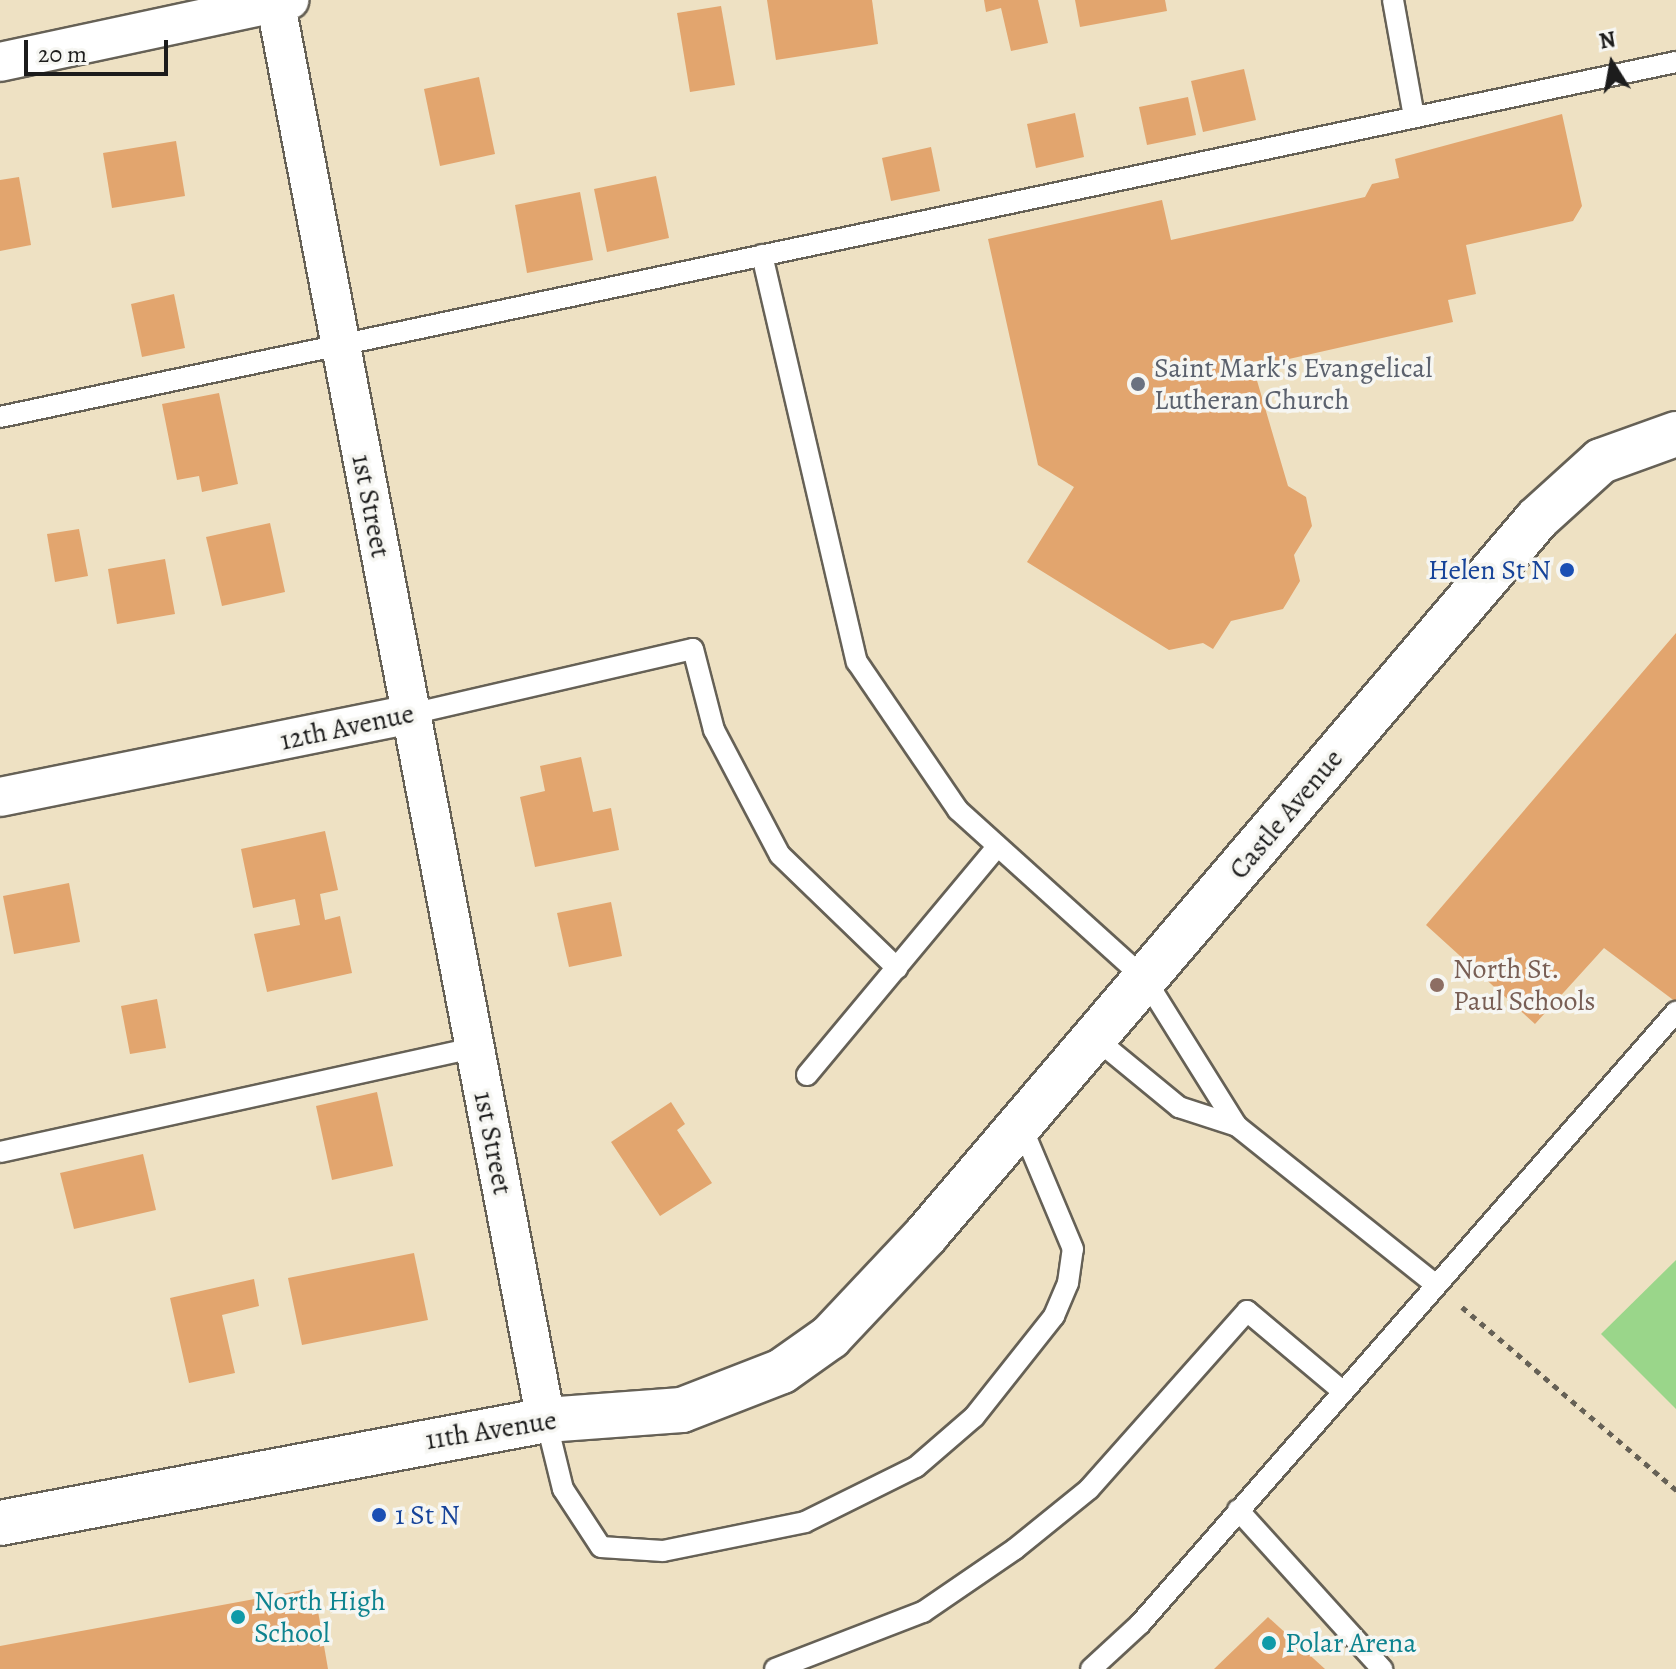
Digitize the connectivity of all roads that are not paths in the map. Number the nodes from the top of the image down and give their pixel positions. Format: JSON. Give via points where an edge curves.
{"nodes":[{"id":1,"x":1393,"y":0,"type":"edge"},
{"id":2,"x":280,"y":1,"type":"edge"},
{"id":3,"x":0,"y":62,"type":"edge"},
{"id":4,"x":1676,"y":62,"type":"edge"},
{"id":5,"x":1414,"y":117,"type":"junction"},
{"id":6,"x":762,"y":255,"type":"junction"},
{"id":7,"x":340,"y":344,"type":"junction"},
{"id":8,"x":0,"y":417,"type":"edge"},
{"id":9,"x":1676,"y":434,"type":"edge"},
{"id":10,"x":411,"y":714,"type":"junction"},
{"id":11,"x":0,"y":797,"type":"edge"},
{"id":12,"x":995,"y":849,"type":"junction"},
{"id":13,"x":897,"y":968,"type":"junction"},
{"id":14,"x":1145,"y":979,"type":"junction"},
{"id":15,"x":1676,"y":1012,"type":"edge"},
{"id":16,"x":1095,"y":1038,"type":"junction"},
{"id":17,"x":474,"y":1048,"type":"junction"},
{"id":18,"x":807,"y":1075,"type":"dead end"},
{"id":19,"x":1021,"y":1125,"type":"junction"},
{"id":20,"x":1237,"y":1126,"type":"junction"},
{"id":21,"x":0,"y":1152,"type":"edge"},
{"id":22,"x":926,"y":1235,"type":"joint"},
{"id":23,"x":1434,"y":1283,"type":"junction"},
{"id":24,"x":1341,"y":1390,"type":"junction"},
{"id":25,"x":546,"y":1420,"type":"junction"},
{"id":26,"x":1238,"y":1510,"type":"junction"},
{"id":27,"x":0,"y":1523,"type":"edge"},
{"id":28,"x":775,"y":1669,"type":"edge"},
{"id":29,"x":1091,"y":1669,"type":"edge"},
{"id":30,"x":1382,"y":1669,"type":"edge"}],
"edges":[{"from":1,"to":5,"type":"lane"},
{"from":2,"to":3,"type":"street"},
{"from":2,"to":7,"type":"street","name":"1st Street"},
{"from":4,"to":5,"type":"lane"},
{"from":5,"to":6,"type":"lane"},
{"from":6,"to":7,"type":"lane"},
{"from":6,"to":12,"type":"lane","via":[[857,662],[958,810]]},
{"from":7,"to":8,"type":"lane"},
{"from":7,"to":10,"type":"street","name":"1st Street"},
{"from":9,"to":14,"type":"street","name":"Castle Avenue","via":[[1601,461],[1537,519]]},
{"from":10,"to":11,"type":"street","name":"12th Avenue"},
{"from":10,"to":13,"type":"lane","name":"12th Avenue","via":[[693,649],[714,730],[780,855]]},
{"from":10,"to":17,"type":"street","name":"1st Street"},
{"from":12,"to":13,"type":"lane"},
{"from":12,"to":14,"type":"lane"},
{"from":13,"to":18,"type":"lane"},
{"from":14,"to":16,"type":"street","name":"Castle Avenue"},
{"from":14,"to":20,"type":"lane"},
{"from":15,"to":23,"type":"lane"},
{"from":16,"to":19,"type":"street","name":"Castle Avenue"},
{"from":16,"to":20,"type":"lane","via":[[1179,1107]]},
{"from":17,"to":21,"type":"lane"},
{"from":17,"to":25,"type":"street","name":"1st Street"},
{"from":19,"to":22,"type":"street","name":"Castle Avenue"},
{"from":19,"to":25,"type":"lane","name":"1st Street","via":[[1073,1249],[1068,1283],[1054,1316],[974,1417],[916,1467],[805,1522],[663,1551],[601,1547],[563,1489]]},
{"from":20,"to":23,"type":"lane"},
{"from":22,"to":25,"type":"street","name":"11th Avenue","via":[[830,1337],[756,1386],[682,1410]]},
{"from":23,"to":24,"type":"lane"},
{"from":24,"to":26,"type":"lane"},
{"from":24,"to":28,"type":"lane","via":[[1247,1311],[1089,1489],[1015,1549],[923,1612]]},
{"from":25,"to":27,"type":"street","name":"11th Avenue"},
{"from":26,"to":29,"type":"lane"},
{"from":26,"to":30,"type":"lane"}]}
